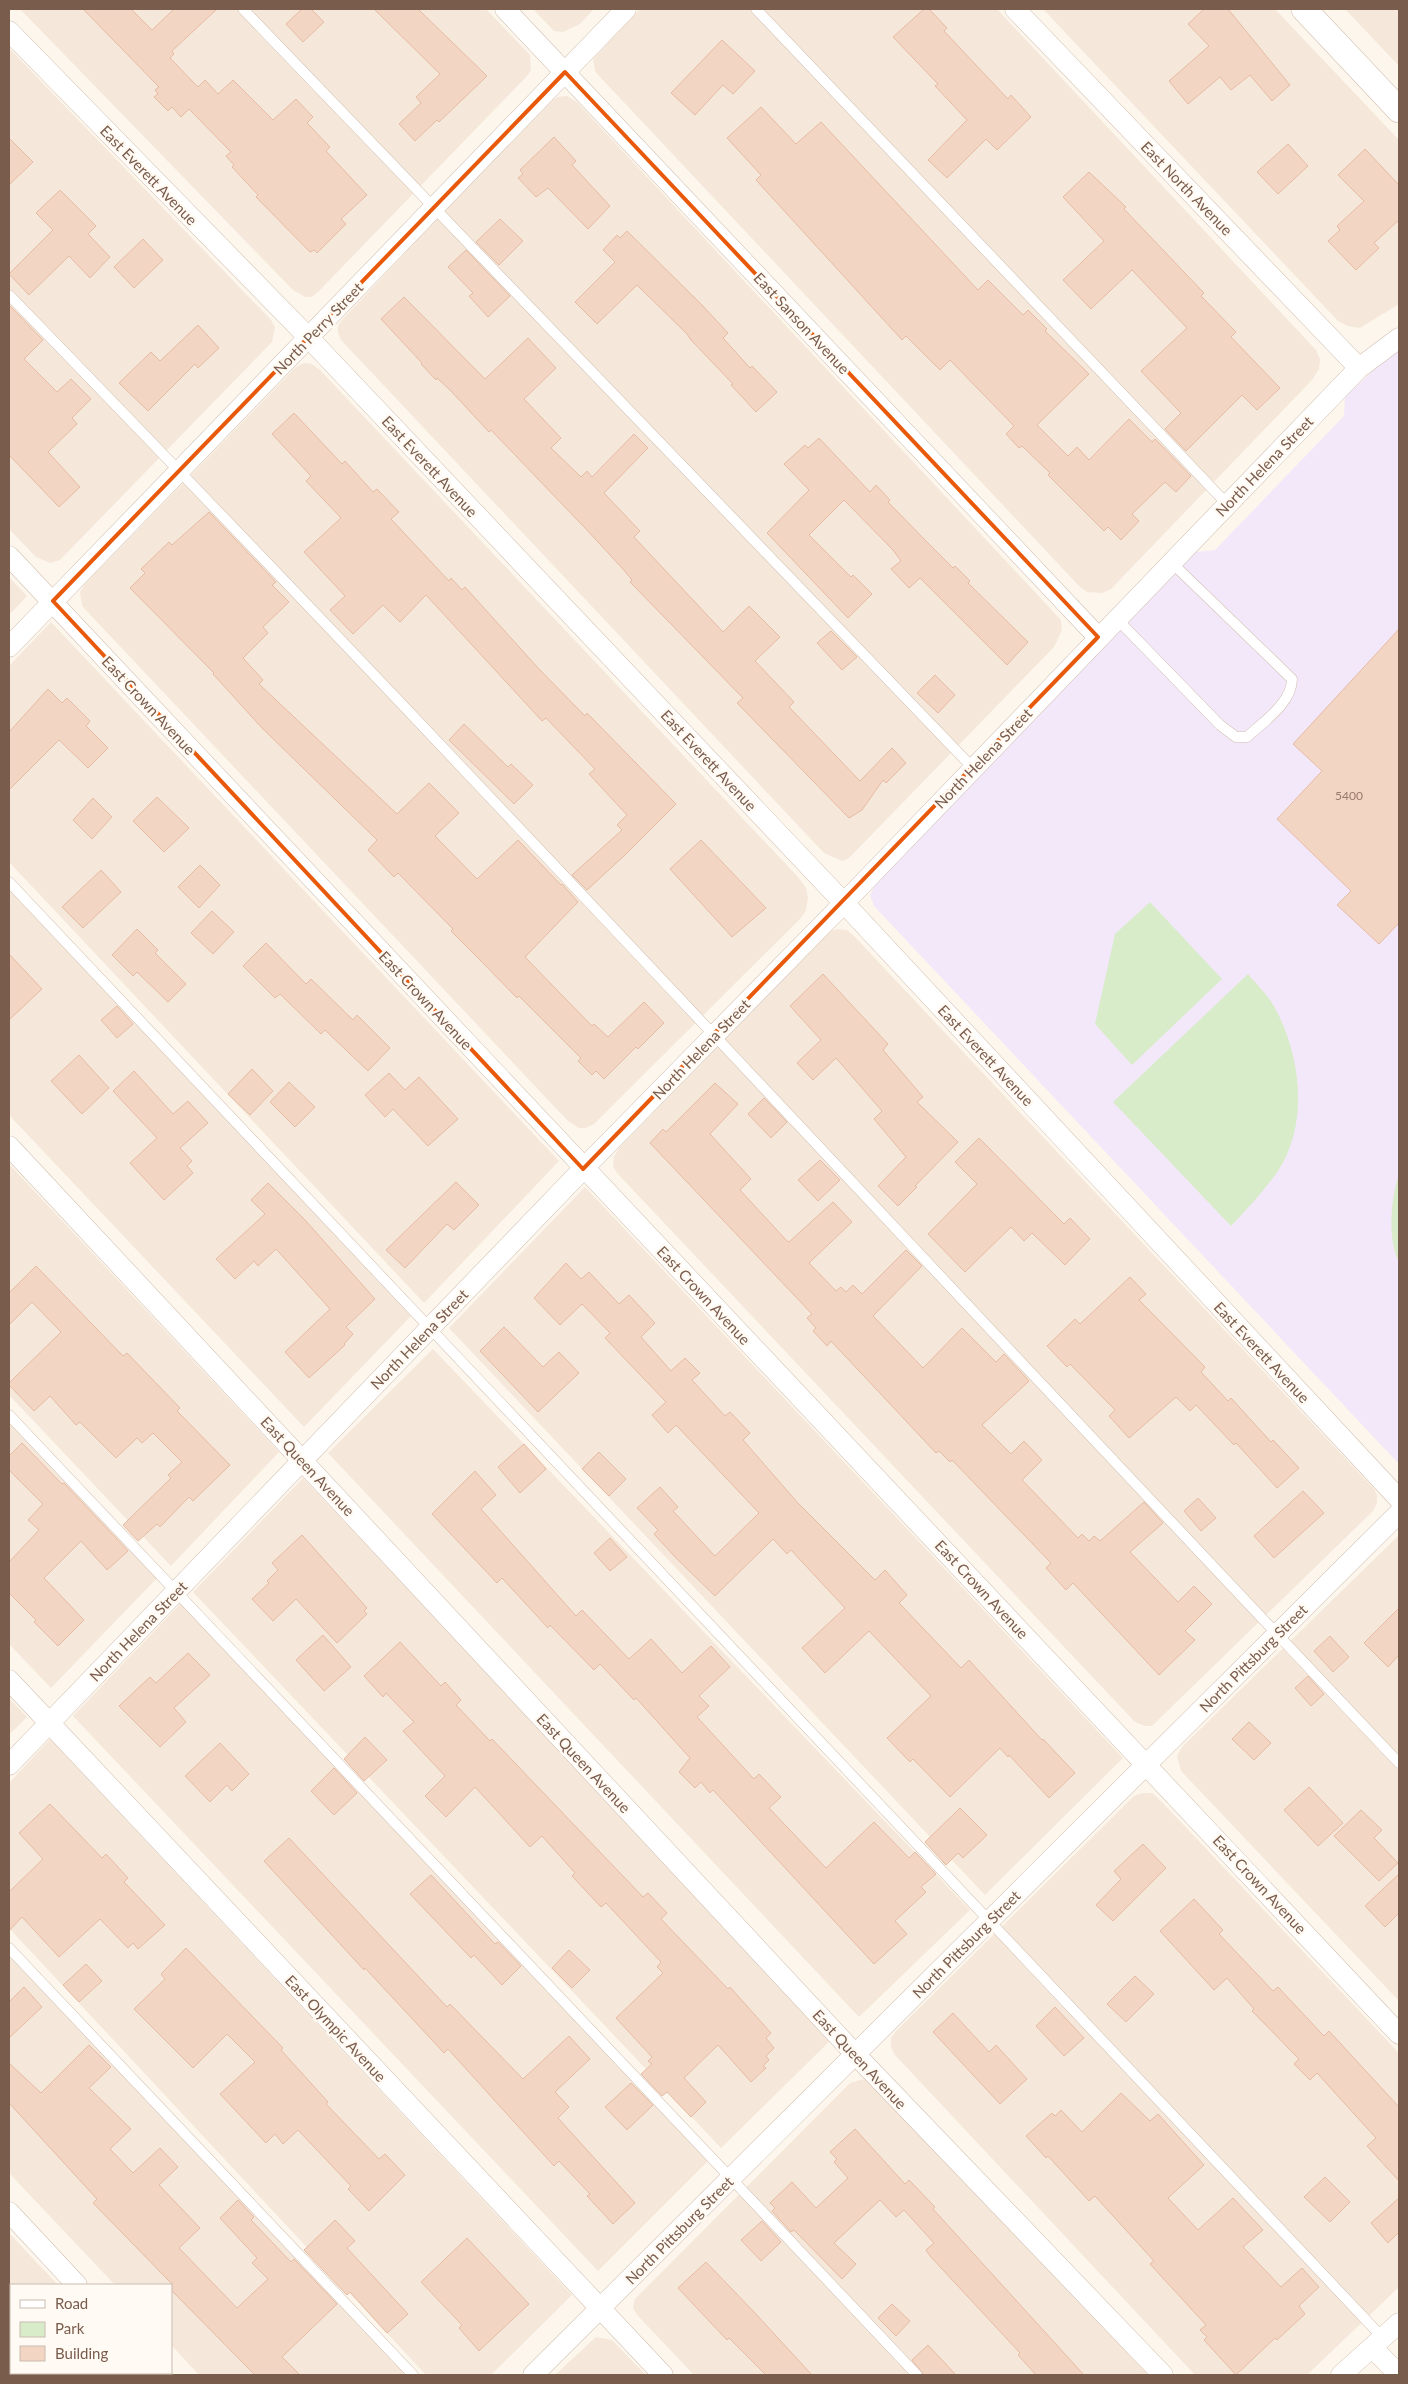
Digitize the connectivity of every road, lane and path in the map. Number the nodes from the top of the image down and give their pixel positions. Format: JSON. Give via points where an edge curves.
{"nodes":[{"id":1,"x":243,"y":9,"type":"edge"},
{"id":2,"x":505,"y":9,"type":"edge"},
{"id":3,"x":626,"y":9,"type":"edge"},
{"id":4,"x":756,"y":9,"type":"edge"},
{"id":5,"x":1015,"y":9,"type":"edge"},
{"id":6,"x":1304,"y":9,"type":"edge"},
{"id":7,"x":9,"y":30,"type":"edge"},
{"id":8,"x":565,"y":72,"type":"junction"},
{"id":9,"x":1399,"y":110,"type":"edge"},
{"id":10,"x":434,"y":208,"type":"junction"},
{"id":11,"x":9,"y":295,"type":"edge"},
{"id":12,"x":308,"y":337,"type":"junction"},
{"id":13,"x":1399,"y":338,"type":"edge"},
{"id":14,"x":1359,"y":368,"type":"junction"},
{"id":15,"x":179,"y":471,"type":"junction"},
{"id":16,"x":1227,"y":504,"type":"junction"},
{"id":17,"x":9,"y":556,"type":"edge"},
{"id":18,"x":1170,"y":562,"type":"junction"},
{"id":19,"x":53,"y":601,"type":"junction"},
{"id":20,"x":1116,"y":618,"type":"junction"},
{"id":21,"x":1098,"y":637,"type":"junction"},
{"id":22,"x":9,"y":646,"type":"edge"},
{"id":23,"x":973,"y":768,"type":"junction"},
{"id":24,"x":9,"y":882,"type":"edge"},
{"id":25,"x":844,"y":903,"type":"junction"},
{"id":26,"x":715,"y":1034,"type":"junction"},
{"id":27,"x":9,"y":1146,"type":"edge"},
{"id":28,"x":584,"y":1169,"type":"junction"},
{"id":29,"x":430,"y":1328,"type":"junction"},
{"id":30,"x":9,"y":1415,"type":"edge"},
{"id":31,"x":303,"y":1461,"type":"junction"},
{"id":32,"x":1399,"y":1499,"type":"edge"},
{"id":33,"x":1399,"y":1513,"type":"edge"},
{"id":34,"x":175,"y":1592,"type":"junction"},
{"id":35,"x":1277,"y":1634,"type":"junction"},
{"id":36,"x":9,"y":1680,"type":"edge"},
{"id":37,"x":49,"y":1723,"type":"junction"},
{"id":38,"x":1399,"y":1762,"type":"edge"},
{"id":39,"x":1147,"y":1763,"type":"junction"},
{"id":40,"x":9,"y":1765,"type":"edge"},
{"id":41,"x":990,"y":1920,"type":"junction"},
{"id":42,"x":9,"y":1948,"type":"edge"},
{"id":43,"x":1399,"y":2034,"type":"edge"},
{"id":44,"x":856,"y":2055,"type":"junction"},
{"id":45,"x":731,"y":2179,"type":"junction"},
{"id":46,"x":9,"y":2212,"type":"edge"},
{"id":47,"x":77,"y":2284,"type":"edge"},
{"id":48,"x":600,"y":2308,"type":"junction"},
{"id":49,"x":1399,"y":2322,"type":"edge"},
{"id":50,"x":1378,"y":2343,"type":"junction"},
{"id":51,"x":413,"y":2375,"type":"edge"},
{"id":52,"x":533,"y":2375,"type":"edge"},
{"id":53,"x":663,"y":2375,"type":"edge"},
{"id":54,"x":916,"y":2375,"type":"edge"},
{"id":55,"x":1163,"y":2375,"type":"edge"},
{"id":56,"x":1341,"y":2375,"type":"edge"},
{"id":57,"x":1399,"y":2375,"type":"edge"}],
"edges":[{"from":1,"to":10,"type":"lane"},
{"from":2,"to":8,"type":"street","name":"East Sanson Avenue"},
{"from":3,"to":8,"type":"street","name":"North Perry Street"},
{"from":4,"to":16,"type":"lane"},
{"from":5,"to":14,"type":"street","name":"East North Avenue"},
{"from":6,"to":9,"type":"street"},
{"from":7,"to":12,"type":"street","name":"East Everett Avenue"},
{"from":8,"to":10,"type":"street","name":"North Perry Street"},
{"from":8,"to":21,"type":"street","name":"East Sanson Avenue"},
{"from":10,"to":12,"type":"street","name":"North Perry Street"},
{"from":10,"to":23,"type":"lane"},
{"from":11,"to":15,"type":"lane"},
{"from":12,"to":15,"type":"street","name":"North Perry Street"},
{"from":12,"to":25,"type":"street","name":"East Everett Avenue"},
{"from":13,"to":14,"type":"street","name":"North Helena Street"},
{"from":14,"to":16,"type":"street","name":"North Helena Street"},
{"from":15,"to":19,"type":"street","name":"North Perry Street"},
{"from":15,"to":26,"type":"lane"},
{"from":16,"to":18,"type":"street","name":"North Helena Street"},
{"from":17,"to":19,"type":"street","name":"East Crown Avenue"},
{"from":18,"to":20,"type":"street","name":"North Helena Street"},
{"from":18,"to":20,"type":"lane","via":[[1292,679],[1285,700],[1247,738],[1236,737],[1220,725]]},
{"from":19,"to":22,"type":"street","name":"North Perry Street"},
{"from":19,"to":28,"type":"street","name":"East Crown Avenue"},
{"from":20,"to":21,"type":"street","name":"North Helena Street"},
{"from":21,"to":23,"type":"street","name":"North Helena Street"},
{"from":23,"to":25,"type":"street","name":"North Helena Street"},
{"from":24,"to":29,"type":"lane"},
{"from":25,"to":26,"type":"street","name":"North Helena Street"},
{"from":25,"to":32,"type":"street","name":"East Everett Avenue"},
{"from":26,"to":28,"type":"street","name":"North Helena Street"},
{"from":26,"to":35,"type":"lane"},
{"from":27,"to":31,"type":"street","name":"East Queen Avenue"},
{"from":28,"to":29,"type":"street","name":"North Helena Street"},
{"from":28,"to":39,"type":"street","name":"East Crown Avenue"},
{"from":29,"to":31,"type":"street","name":"North Helena Street"},
{"from":29,"to":41,"type":"lane"},
{"from":30,"to":34,"type":"lane"},
{"from":31,"to":34,"type":"street","name":"North Helena Street"},
{"from":31,"to":44,"type":"street","name":"East Queen Avenue"},
{"from":33,"to":35,"type":"street","name":"North Pittsburg Street"},
{"from":34,"to":37,"type":"street","name":"North Helena Street"},
{"from":34,"to":45,"type":"lane"},
{"from":35,"to":38,"type":"lane"},
{"from":35,"to":39,"type":"street","name":"North Pittsburg Street"},
{"from":36,"to":37,"type":"street","name":"East Olympic Avenue"},
{"from":37,"to":40,"type":"street","name":"North Helena Street"},
{"from":37,"to":48,"type":"street","name":"East Olympic Avenue"},
{"from":39,"to":41,"type":"street","name":"North Pittsburg Street"},
{"from":39,"to":43,"type":"street","name":"East Crown Avenue"},
{"from":41,"to":44,"type":"street","name":"North Pittsburg Street"},
{"from":41,"to":50,"type":"lane"},
{"from":42,"to":51,"type":"lane"},
{"from":44,"to":45,"type":"street","name":"North Pittsburg Street"},
{"from":44,"to":55,"type":"street","name":"East Queen Avenue"},
{"from":45,"to":48,"type":"street","name":"North Pittsburg Street"},
{"from":45,"to":54,"type":"lane"},
{"from":46,"to":47,"type":"street"},
{"from":48,"to":52,"type":"street","name":"North Pittsburg Street"},
{"from":48,"to":53,"type":"street","name":"East Olympic Avenue"},
{"from":49,"to":50,"type":"street"},
{"from":50,"to":56,"type":"street"},
{"from":50,"to":57,"type":"street"}]}
